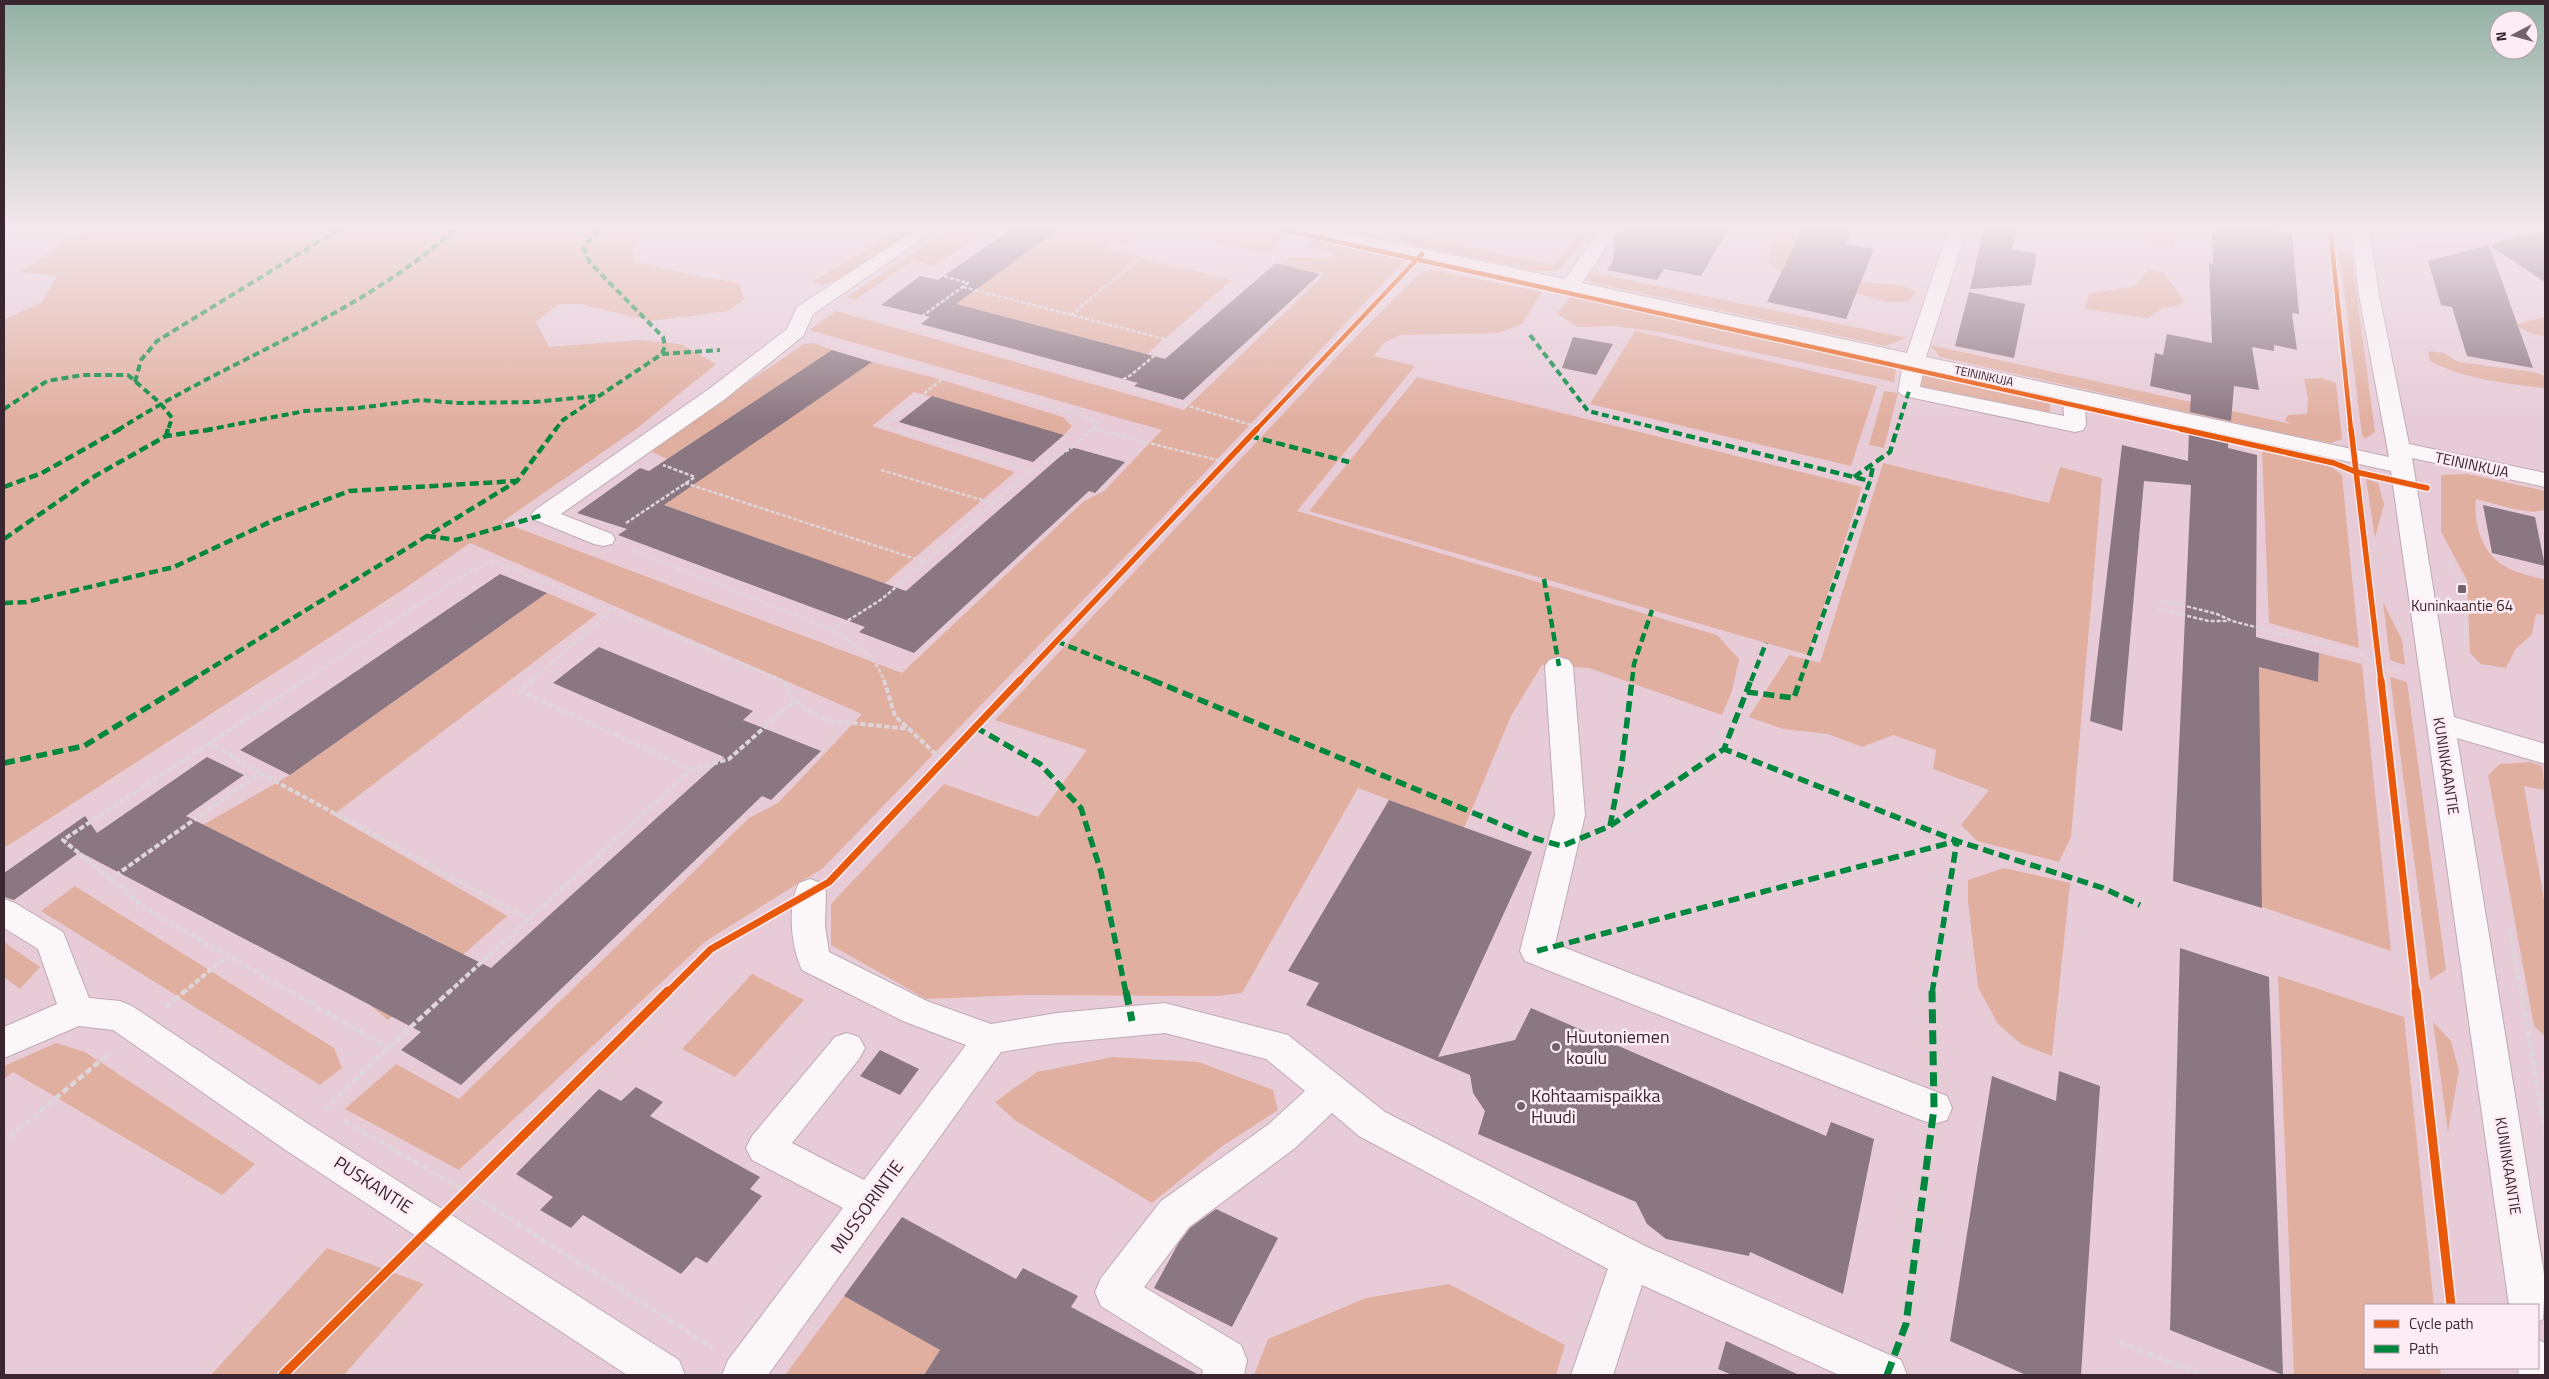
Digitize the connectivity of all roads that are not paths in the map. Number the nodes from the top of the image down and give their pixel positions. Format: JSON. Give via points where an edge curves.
{"nodes":[{"id":1,"x":836,"y":292,"type":"edge"},
{"id":2,"x":1594,"y":292,"type":"edge"},
{"id":3,"x":1937,"y":292,"type":"edge"},
{"id":4,"x":2369,"y":292,"type":"edge"},
{"id":5,"x":1914,"y":361,"type":"junction"},
{"id":6,"x":2074,"y":395,"type":"junction"},
{"id":7,"x":2399,"y":458,"type":"junction"},
{"id":8,"x":2545,"y":480,"type":"edge"},
{"id":9,"x":603,"y":539,"type":"road end"},
{"id":10,"x":1559,"y":666,"type":"dead end"},
{"id":11,"x":2439,"y":722,"type":"junction"},
{"id":12,"x":2545,"y":754,"type":"edge"},
{"id":13,"x":810,"y":892,"type":"dead end"},
{"id":14,"x":4,"y":912,"type":"edge"},
{"id":15,"x":77,"y":1010,"type":"junction"},
{"id":16,"x":991,"y":1039,"type":"junction"},
{"id":17,"x":4,"y":1043,"type":"edge"},
{"id":18,"x":847,"y":1048,"type":"dead end"},
{"id":19,"x":1331,"y":1091,"type":"junction"},
{"id":20,"x":1934,"y":1108,"type":"dead end"},
{"id":21,"x":871,"y":1203,"type":"junction"},
{"id":22,"x":1631,"y":1260,"type":"junction"},
{"id":23,"x":2529,"y":1304,"type":"edge"},
{"id":24,"x":664,"y":1375,"type":"edge"},
{"id":25,"x":743,"y":1375,"type":"edge"},
{"id":26,"x":1223,"y":1375,"type":"edge"},
{"id":27,"x":1592,"y":1375,"type":"edge"},
{"id":28,"x":1886,"y":1375,"type":"edge"}],
"edges":[{"from":1,"to":9,"type":"street","via":[[717,394],[544,515]]},
{"from":2,"to":5,"type":"street","name":"TEININKUJA"},
{"from":3,"to":5,"type":"street"},
{"from":4,"to":7,"type":"street","name":"KUNINKAANTIE"},
{"from":5,"to":6,"type":"street","name":"TEININKUJA"},
{"from":5,"to":6,"type":"street","via":[[1909,391],[2075,426]]},
{"from":6,"to":7,"type":"street","name":"TEININKUJA"},
{"from":7,"to":8,"type":"street","name":"TEININKUJA"},
{"from":7,"to":11,"type":"street","name":"KUNINKAANTIE"},
{"from":10,"to":20,"type":"street","via":[[1570,815],[1537,951]]},
{"from":11,"to":12,"type":"street"},
{"from":11,"to":23,"type":"street","name":"KUNINKAANTIE"},
{"from":13,"to":16,"type":"street","via":[[809,926],[814,960],[915,1011]]},
{"from":14,"to":15,"type":"street","via":[[52,941]]},
{"from":15,"to":17,"type":"street"},
{"from":15,"to":24,"type":"street","name":"PUSKANTIE","via":[[120,1016],[297,1137]]},
{"from":16,"to":19,"type":"street","via":[[1057,1028],[1165,1018],[1276,1046]]},
{"from":16,"to":21,"type":"street","name":"MUSSORINTIE"},
{"from":18,"to":21,"type":"street","via":[[765,1148]]},
{"from":19,"to":22,"type":"street","via":[[1372,1124]]},
{"from":19,"to":26,"type":"street","via":[[1282,1136],[1175,1214],[1115,1292],[1226,1360]]},
{"from":21,"to":25,"type":"street","name":"MUSSORINTIE"},
{"from":22,"to":27,"type":"street"},
{"from":22,"to":28,"type":"street"}]}
